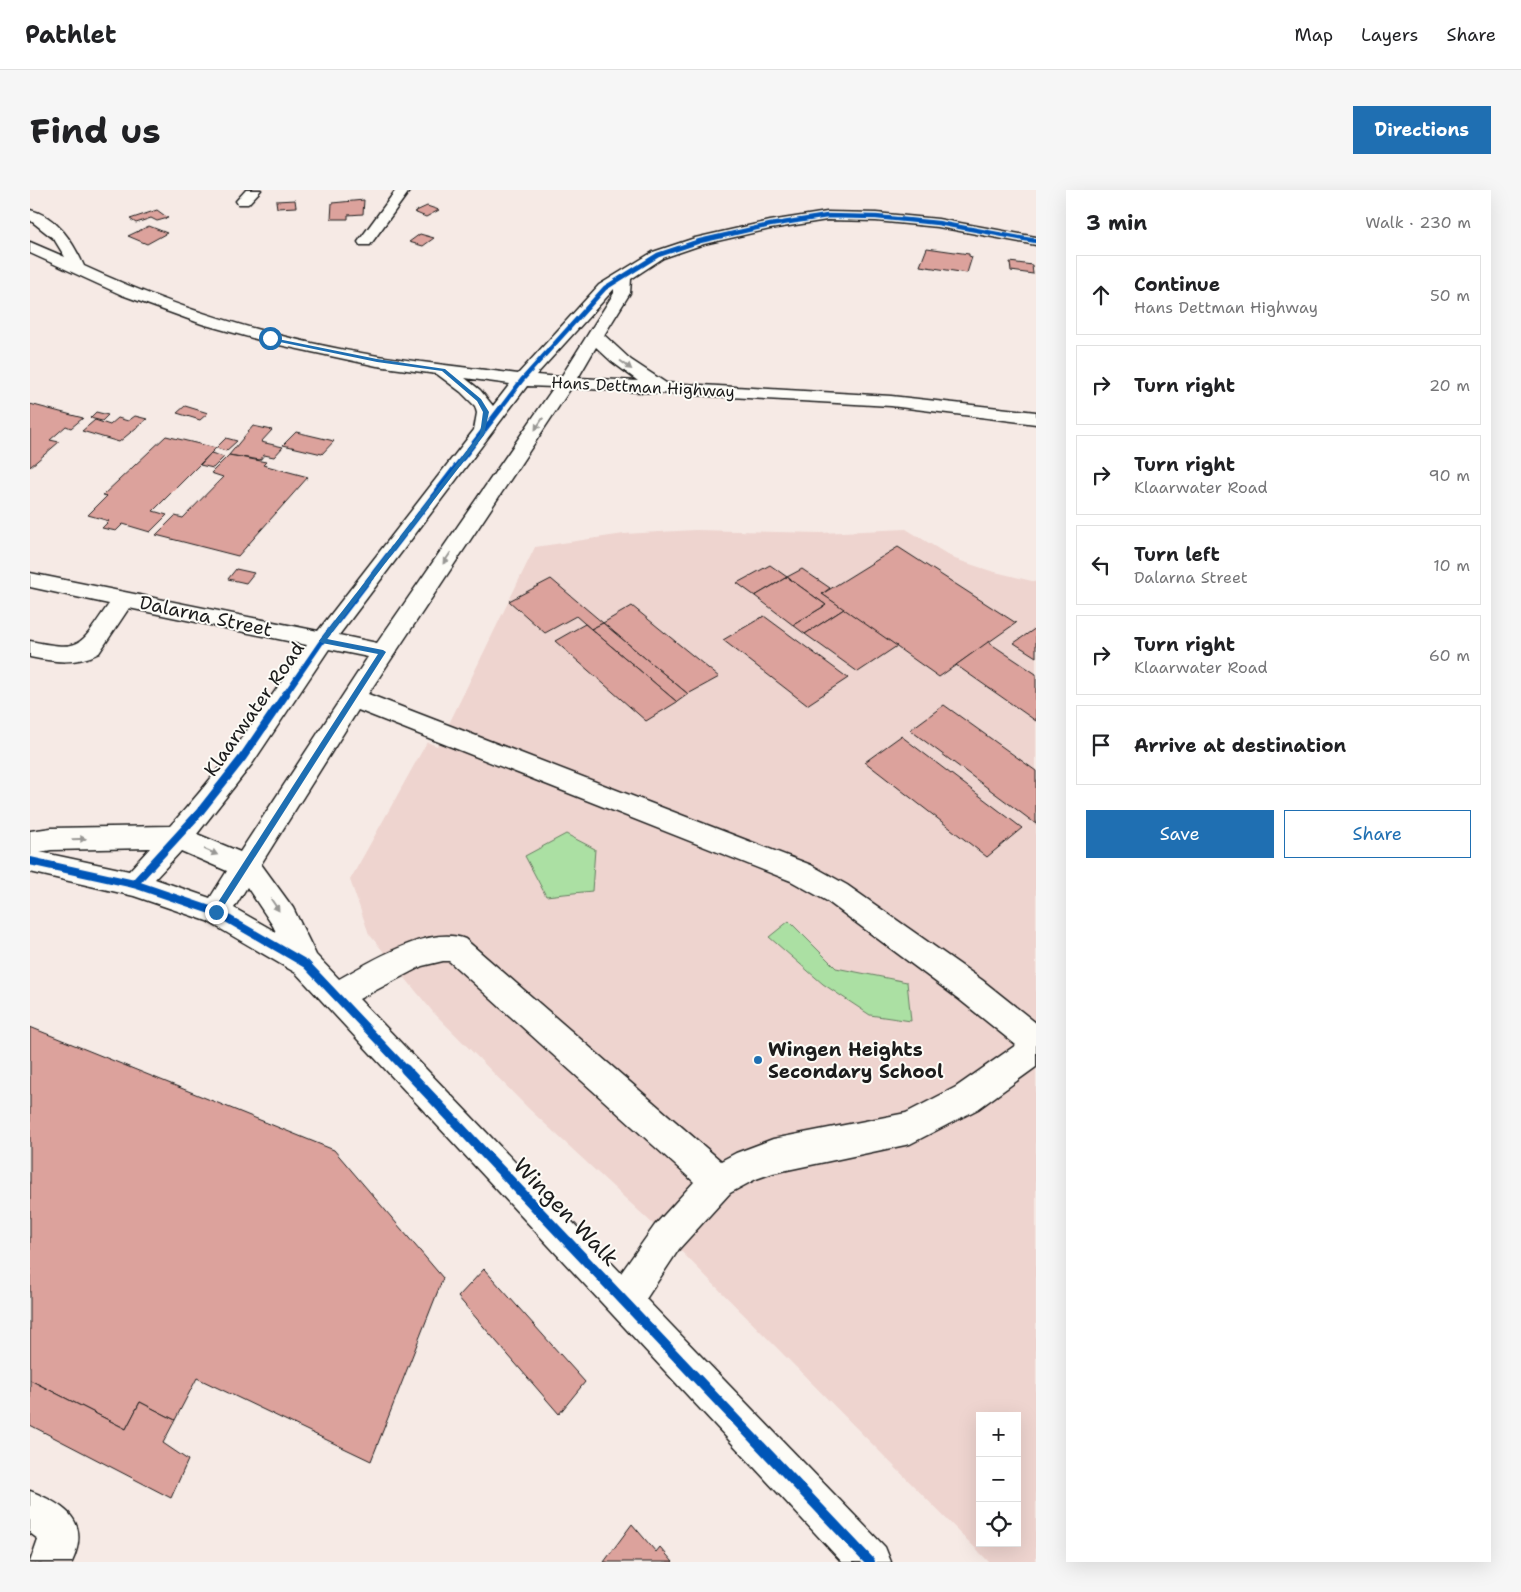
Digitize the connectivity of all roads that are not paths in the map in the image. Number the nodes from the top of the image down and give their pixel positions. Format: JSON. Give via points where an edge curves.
{"nodes":[{"id":1,"x":254,"y":190,"type":"edge"},
{"id":2,"x":403,"y":190,"type":"edge"},
{"id":3,"x":243,"y":201,"type":"dead end"},
{"id":4,"x":30,"y":214,"type":"edge"},
{"id":5,"x":365,"y":242,"type":"dead end"},
{"id":6,"x":1036,"y":242,"type":"edge"},
{"id":7,"x":30,"y":247,"type":"edge"},
{"id":8,"x":77,"y":268,"type":"junction"},
{"id":9,"x":623,"y":276,"type":"junction"},
{"id":10,"x":595,"y":335,"type":"junction"},
{"id":11,"x":443,"y":370,"type":"junction"},
{"id":12,"x":522,"y":380,"type":"junction"},
{"id":13,"x":565,"y":383,"type":"junction"},
{"id":14,"x":662,"y":388,"type":"junction"},
{"id":15,"x":1036,"y":418,"type":"edge"},
{"id":16,"x":482,"y":434,"type":"junction"},
{"id":17,"x":30,"y":580,"type":"edge"},
{"id":18,"x":124,"y":599,"type":"junction"},
{"id":19,"x":322,"y":641,"type":"junction"},
{"id":20,"x":30,"y":649,"type":"edge"},
{"id":21,"x":383,"y":652,"type":"junction"},
{"id":22,"x":353,"y":698,"type":"junction"},
{"id":23,"x":177,"y":837,"type":"junction"},
{"id":24,"x":30,"y":842,"type":"edge"},
{"id":25,"x":30,"y":860,"type":"edge"},
{"id":26,"x":245,"y":867,"type":"junction"},
{"id":27,"x":134,"y":884,"type":"junction"},
{"id":28,"x":216,"y":912,"type":"junction"},
{"id":29,"x":306,"y":964,"type":"junction"},
{"id":30,"x":337,"y":995,"type":"junction"},
{"id":31,"x":1036,"y":1042,"type":"edge"},
{"id":32,"x":1036,"y":1049,"type":"edge"},
{"id":33,"x":718,"y":1181,"type":"junction"},
{"id":34,"x":624,"y":1300,"type":"junction"},
{"id":35,"x":30,"y":1511,"type":"edge"},
{"id":36,"x":50,"y":1562,"type":"edge"},
{"id":37,"x":870,"y":1562,"type":"edge"}],
"edges":[{"from":1,"to":3,"type":"street"},
{"from":2,"to":5,"type":"street"},
{"from":4,"to":8,"type":"street","via":[[60,235]]},
{"from":6,"to":9,"type":"street","name":"Klaarwater Road","via":[[938,223],[876,216],[827,216],[700,241],[658,255]]},
{"from":7,"to":8,"type":"street","name":"Hans Dettman Highway"},
{"from":8,"to":11,"type":"street","name":"Hans Dettman Highway","via":[[137,295],[270,338],[377,361]]},
{"from":9,"to":10,"type":"street","via":[[622,293]]},
{"from":9,"to":12,"type":"street","name":"Klaarwater Road","via":[[605,288]]},
{"from":10,"to":13,"type":"street"},
{"from":10,"to":14,"type":"street","one_way":true,"via":[[628,367]]},
{"from":11,"to":12,"type":"street","name":"Hans Dettman Highway"},
{"from":11,"to":16,"type":"street","via":[[484,407]]},
{"from":12,"to":13,"type":"street","name":"Hans Dettman Highway"},
{"from":12,"to":16,"type":"street","name":"Klaarwater Road"},
{"from":13,"to":14,"type":"street","name":"Hans Dettman Highway"},
{"from":13,"to":21,"type":"street","one_way":true},
{"from":14,"to":15,"type":"street","name":"Hans Dettman Highway","via":[[891,401]]},
{"from":16,"to":19,"type":"street","name":"Klaarwater Road"},
{"from":17,"to":18,"type":"street","name":"Dalarna Street"},
{"from":18,"to":19,"type":"street","name":"Dalarna Street"},
{"from":18,"to":20,"type":"street","via":[[85,651],[77,655],[62,655]]},
{"from":19,"to":21,"type":"street","name":"Dalarna Street"},
{"from":19,"to":23,"type":"street","name":"Klaarwater Road","via":[[243,757]]},
{"from":21,"to":22,"type":"street"},
{"from":22,"to":26,"type":"street"},
{"from":22,"to":31,"type":"street","via":[[801,873],[837,893],[971,990]]},
{"from":24,"to":23,"type":"street","one_way":true},
{"from":23,"to":26,"type":"street","one_way":true},
{"from":23,"to":27,"type":"street","name":"Klaarwater Road"},
{"from":25,"to":27,"type":"street"},
{"from":26,"to":28,"type":"street"},
{"from":26,"to":29,"type":"street","name":"Wingen Walk","one_way":true,"via":[[255,875],[283,917]]},
{"from":27,"to":28,"type":"street"},
{"from":28,"to":29,"type":"street","name":"Wingen Walk"},
{"from":29,"to":30,"type":"street","name":"Wingen Walk"},
{"from":30,"to":33,"type":"street","via":[[437,948],[455,948]]},
{"from":30,"to":34,"type":"street","name":"Wingen Walk"},
{"from":32,"to":33,"type":"street","via":[[967,1098],[910,1128],[773,1156]]},
{"from":33,"to":34,"type":"street","via":[[668,1237]]},
{"from":34,"to":37,"type":"street","name":"Wingen Walk"},
{"from":35,"to":36,"type":"street","via":[[49,1522],[59,1533],[58,1546]]}]}
